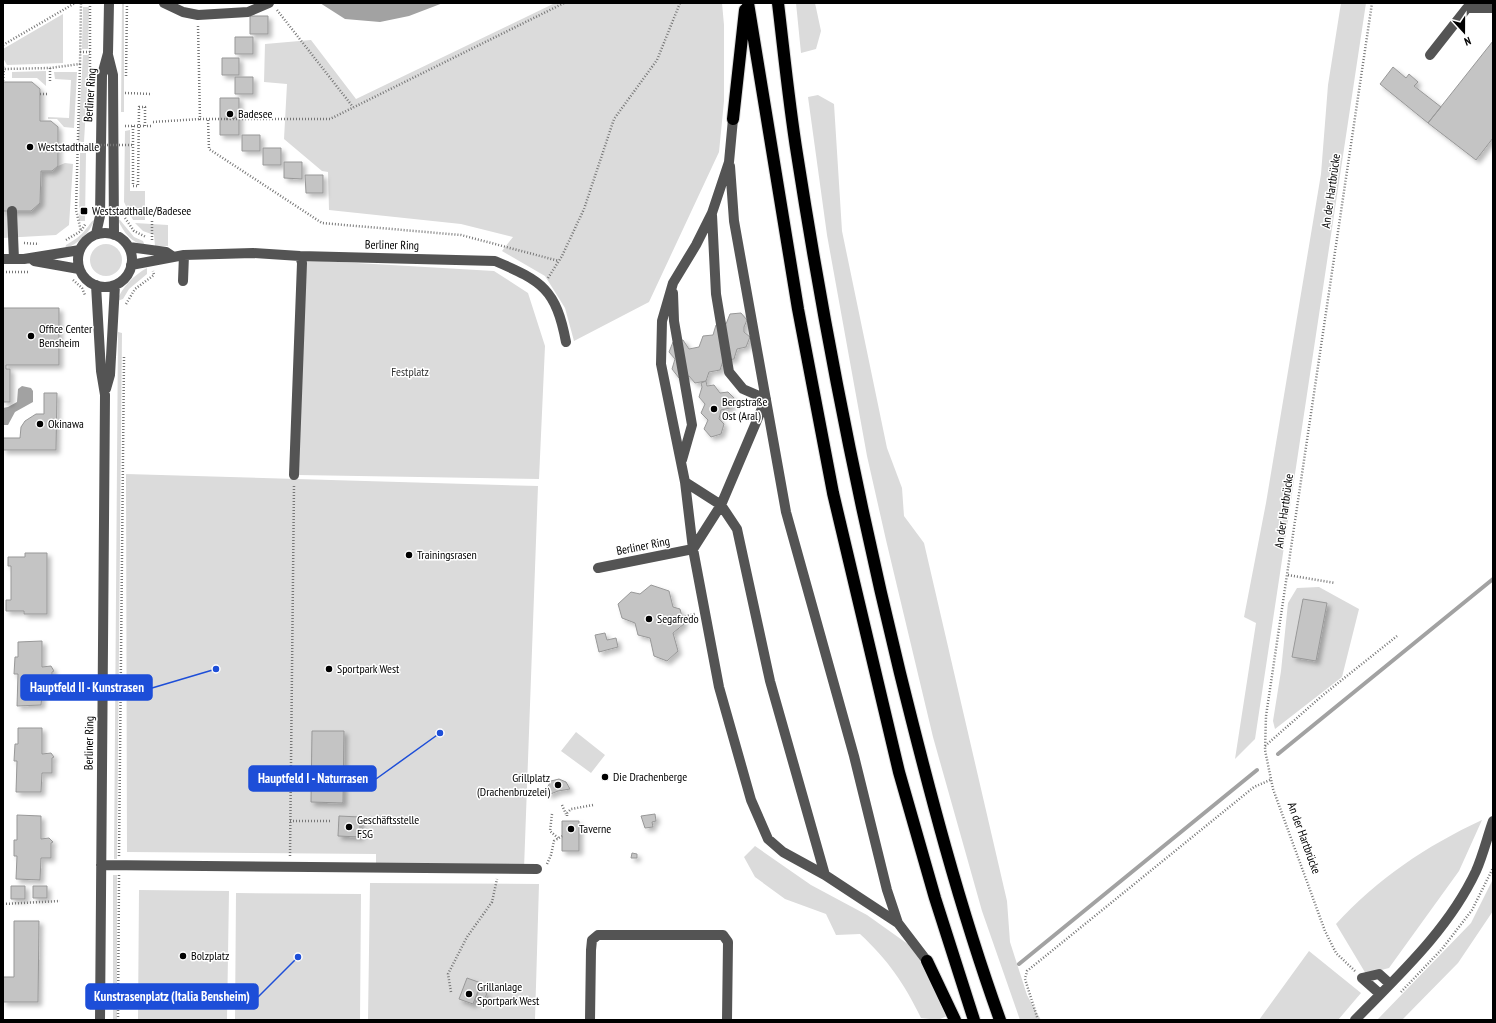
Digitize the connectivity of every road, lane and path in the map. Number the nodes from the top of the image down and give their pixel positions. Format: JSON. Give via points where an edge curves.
{"nodes":[{"id":1,"x":75,"y":3,"type":"edge"},
{"id":2,"x":81,"y":3,"type":"edge"},
{"id":3,"x":109,"y":3,"type":"edge"},
{"id":4,"x":127,"y":3,"type":"edge"},
{"id":5,"x":164,"y":3,"type":"edge"},
{"id":6,"x":564,"y":3,"type":"edge"},
{"id":7,"x":680,"y":3,"type":"edge"},
{"id":8,"x":747,"y":3,"type":"edge"},
{"id":9,"x":778,"y":3,"type":"edge"},
{"id":10,"x":1372,"y":3,"type":"edge"},
{"id":11,"x":272,"y":6,"type":"edge"},
{"id":12,"x":1493,"y":8,"type":"edge"},
{"id":13,"x":198,"y":15,"type":"junction"},
{"id":14,"x":3,"y":45,"type":"edge"},
{"id":15,"x":80,"y":52,"type":"junction"},
{"id":16,"x":90,"y":52,"type":"dead end"},
{"id":17,"x":108,"y":53,"type":"junction"},
{"id":18,"x":1430,"y":55,"type":"dead end"},
{"id":19,"x":80,"y":64,"type":"junction"},
{"id":20,"x":4,"y":68,"type":"edge"},
{"id":21,"x":50,"y":68,"type":"junction"},
{"id":22,"x":126,"y":78,"type":"dead end"},
{"id":23,"x":3,"y":81,"type":"edge"},
{"id":24,"x":50,"y":82,"type":"dead end"},
{"id":25,"x":126,"y":86,"type":"dead end"},
{"id":26,"x":125,"y":93,"type":"junction"},
{"id":27,"x":40,"y":94,"type":"dead end"},
{"id":28,"x":49,"y":94,"type":"dead end"},
{"id":29,"x":152,"y":94,"type":"dead end"},
{"id":30,"x":125,"y":100,"type":"dead end"},
{"id":31,"x":353,"y":107,"type":"junction"},
{"id":32,"x":200,"y":119,"type":"junction"},
{"id":33,"x":733,"y":119,"type":"joint"},
{"id":34,"x":125,"y":120,"type":"dead end"},
{"id":35,"x":208,"y":120,"type":"junction"},
{"id":36,"x":125,"y":126,"type":"junction"},
{"id":37,"x":133,"y":126,"type":"junction"},
{"id":38,"x":138,"y":126,"type":"junction"},
{"id":39,"x":145,"y":126,"type":"junction"},
{"id":40,"x":123,"y":131,"type":"dead end"},
{"id":41,"x":78,"y":145,"type":"junction"},
{"id":42,"x":134,"y":145,"type":"junction"},
{"id":43,"x":729,"y":162,"type":"junction"},
{"id":44,"x":12,"y":211,"type":"dead end"},
{"id":45,"x":712,"y":213,"type":"junction"},
{"id":46,"x":124,"y":216,"type":"dead end"},
{"id":47,"x":87,"y":221,"type":"dead end"},
{"id":48,"x":152,"y":221,"type":"dead end"},
{"id":49,"x":81,"y":231,"type":"junction"},
{"id":50,"x":96,"y":234,"type":"junction"},
{"id":51,"x":114,"y":235,"type":"junction"},
{"id":52,"x":152,"y":241,"type":"junction"},
{"id":53,"x":61,"y":243,"type":"dead end"},
{"id":54,"x":129,"y":247,"type":"junction"},
{"id":55,"x":152,"y":247,"type":"dead end"},
{"id":56,"x":80,"y":250,"type":"junction"},
{"id":57,"x":184,"y":255,"type":"junction"},
{"id":58,"x":172,"y":256,"type":"junction"},
{"id":59,"x":300,"y":256,"type":"junction"},
{"id":60,"x":3,"y":259,"type":"edge"},
{"id":61,"x":19,"y":259,"type":"junction"},
{"id":62,"x":559,"y":261,"type":"junction"},
{"id":63,"x":131,"y":266,"type":"junction"},
{"id":64,"x":79,"y":268,"type":"junction"},
{"id":65,"x":153,"y":268,"type":"dead end"},
{"id":66,"x":71,"y":278,"type":"dead end"},
{"id":67,"x":183,"y":281,"type":"dead end"},
{"id":68,"x":673,"y":283,"type":"junction"},
{"id":69,"x":96,"y":285,"type":"junction"},
{"id":70,"x":115,"y":285,"type":"junction"},
{"id":71,"x":543,"y":285,"type":"junction"},
{"id":72,"x":88,"y":300,"type":"dead end"},
{"id":73,"x":124,"y":306,"type":"dead end"},
{"id":74,"x":566,"y":342,"type":"dead end"},
{"id":75,"x":124,"y":351,"type":"dead end"},
{"id":76,"x":105,"y":395,"type":"junction"},
{"id":77,"x":766,"y":399,"type":"junction"},
{"id":78,"x":681,"y":463,"type":"junction"},
{"id":79,"x":294,"y":475,"type":"joint"},
{"id":80,"x":685,"y":482,"type":"junction"},
{"id":81,"x":722,"y":505,"type":"junction"},
{"id":82,"x":693,"y":549,"type":"junction"},
{"id":83,"x":598,"y":568,"type":"dead end"},
{"id":84,"x":1288,"y":575,"type":"junction"},
{"id":85,"x":1335,"y":583,"type":"dead end"},
{"id":86,"x":1397,"y":636,"type":"dead end"},
{"id":87,"x":1265,"y":747,"type":"junction"},
{"id":88,"x":1270,"y":780,"type":"junction"},
{"id":89,"x":562,"y":805,"type":"dead end"},
{"id":90,"x":593,"y":805,"type":"dead end"},
{"id":91,"x":552,"y":814,"type":"dead end"},
{"id":92,"x":290,"y":821,"type":"junction"},
{"id":93,"x":332,"y":821,"type":"dead end"},
{"id":94,"x":1493,"y":822,"type":"edge"},
{"id":95,"x":562,"y":836,"type":"dead end"},
{"id":96,"x":558,"y":838,"type":"junction"},
{"id":97,"x":119,"y":865,"type":"junction"},
{"id":98,"x":101,"y":866,"type":"junction"},
{"id":99,"x":290,"y":867,"type":"junction"},
{"id":100,"x":496,"y":868,"type":"junction"},
{"id":101,"x":540,"y":868,"type":"joint"},
{"id":102,"x":1493,"y":868,"type":"edge"},
{"id":103,"x":825,"y":875,"type":"junction"},
{"id":104,"x":60,"y":901,"type":"dead end"},
{"id":105,"x":3,"y":904,"type":"edge"},
{"id":106,"x":898,"y":923,"type":"junction"},
{"id":107,"x":927,"y":961,"type":"joint"},
{"id":108,"x":1362,"y":978,"type":"junction"},
{"id":109,"x":1390,"y":984,"type":"junction"},
{"id":110,"x":452,"y":992,"type":"dead end"},
{"id":111,"x":1400,"y":993,"type":"dead end"},
{"id":112,"x":1380,"y":994,"type":"junction"},
{"id":113,"x":100,"y":1020,"type":"edge"},
{"id":114,"x":118,"y":1020,"type":"edge"},
{"id":115,"x":590,"y":1020,"type":"edge"},
{"id":116,"x":727,"y":1020,"type":"edge"},
{"id":117,"x":955,"y":1020,"type":"edge"},
{"id":118,"x":974,"y":1020,"type":"edge"},
{"id":119,"x":1000,"y":1020,"type":"edge"},
{"id":120,"x":1038,"y":1020,"type":"edge"},
{"id":121,"x":1355,"y":1020,"type":"edge"}],
"edges":[{"from":1,"to":14,"type":"path"},
{"from":2,"to":15,"type":"path"},
{"from":3,"to":17,"type":"street","name":"Berliner Ring"},
{"from":4,"to":22,"type":"path"},
{"from":5,"to":13,"type":"street","via":[[183,12]]},
{"from":6,"to":31,"type":"path"},
{"from":7,"to":62,"type":"path","via":[[657,60],[614,119],[584,209]]},
{"from":8,"to":33,"type":"highway"},
{"from":8,"to":118,"type":"highway","via":[[798,309],[833,493],[899,772],[935,898]]},
{"from":9,"to":119,"type":"highway","via":[[799,167],[856,483],[921,759],[957,888]]},
{"from":10,"to":84,"type":"path","name":"An der Hartbrücke"},
{"from":11,"to":13,"type":"street","via":[[248,12]]},
{"from":11,"to":31,"type":"path"},
{"from":12,"to":18,"type":"street","via":[[1467,8]]},
{"from":13,"to":32,"type":"path"},
{"from":15,"to":16,"type":"path"},
{"from":15,"to":19,"type":"path"},
{"from":17,"to":50,"type":"street","name":"Berliner Ring","via":[[102,75],[100,216]]},
{"from":17,"to":51,"type":"street","name":"Berliner Ring","via":[[113,75]]},
{"from":19,"to":21,"type":"path"},
{"from":19,"to":41,"type":"path"},
{"from":20,"to":21,"type":"path"},
{"from":20,"to":23,"type":"path"},
{"from":21,"to":24,"type":"path"},
{"from":25,"to":26,"type":"path"},
{"from":26,"to":29,"type":"path"},
{"from":26,"to":30,"type":"path"},
{"from":27,"to":28,"type":"path"},
{"from":31,"to":35,"type":"path","via":[[330,119]]},
{"from":32,"to":35,"type":"path"},
{"from":32,"to":39,"type":"path"},
{"from":33,"to":43,"type":"street"},
{"from":34,"to":36,"type":"path"},
{"from":35,"to":62,"type":"path","via":[[209,149],[322,223],[461,235]]},
{"from":36,"to":37,"type":"path"},
{"from":36,"to":40,"type":"path"},
{"from":37,"to":38,"type":"path"},
{"from":37,"to":42,"type":"path"},
{"from":38,"to":39,"type":"path"},
{"from":38,"to":39,"type":"path","via":[[139,107],[145,107]]},
{"from":38,"to":42,"type":"path","via":[[138,186],[133,186]]},
{"from":41,"to":42,"type":"path","bridge":true},
{"from":41,"to":49,"type":"path","via":[[76,210]]},
{"from":43,"to":45,"type":"street"},
{"from":43,"to":77,"type":"street","via":[[734,221]]},
{"from":44,"to":61,"type":"street"},
{"from":45,"to":68,"type":"street"},
{"from":45,"to":77,"type":"street","via":[[716,294],[729,372],[743,389]]},
{"from":46,"to":52,"type":"path","via":[[134,231]]},
{"from":47,"to":49,"type":"path"},
{"from":48,"to":52,"type":"path"},
{"from":49,"to":53,"type":"path"},
{"from":50,"to":51,"type":"street"},
{"from":50,"to":56,"type":"street","via":[[86,241]]},
{"from":51,"to":54,"type":"street"},
{"from":52,"to":55,"type":"path"},
{"from":54,"to":58,"type":"street","name":"Berliner Ring","via":[[166,252]]},
{"from":54,"to":63,"type":"street","via":[[132,256]]},
{"from":56,"to":61,"type":"street"},
{"from":56,"to":64,"type":"street"},
{"from":57,"to":58,"type":"street","name":"Berliner Ring"},
{"from":57,"to":59,"type":"street","name":"Berliner Ring","via":[[253,253]]},
{"from":57,"to":67,"type":"street"},
{"from":58,"to":63,"type":"street","name":"Berliner Ring","via":[[160,261]]},
{"from":59,"to":71,"type":"street","name":"Berliner Ring","via":[[495,261],[520,271]]},
{"from":59,"to":79,"type":"street","via":[[302,263]]},
{"from":60,"to":61,"type":"street"},
{"from":61,"to":64,"type":"street"},
{"from":62,"to":71,"type":"path"},
{"from":63,"to":70,"type":"street","via":[[125,277]]},
{"from":64,"to":69,"type":"street","via":[[86,279]]},
{"from":65,"to":73,"type":"path","via":[[154,275],[136,289]]},
{"from":66,"to":72,"type":"path","via":[[82,288]]},
{"from":68,"to":78,"type":"street","via":[[674,321],[692,425]]},
{"from":68,"to":78,"type":"street","via":[[662,321],[661,364]]},
{"from":69,"to":70,"type":"street"},
{"from":69,"to":76,"type":"street","name":"Berliner Ring","via":[[101,371]]},
{"from":70,"to":76,"type":"street","name":"Berliner Ring","via":[[110,375]]},
{"from":71,"to":74,"type":"street","name":"Berliner Ring","via":[[557,307]]},
{"from":75,"to":97,"type":"path"},
{"from":76,"to":98,"type":"street","name":"Berliner Ring"},
{"from":77,"to":81,"type":"street"},
{"from":77,"to":106,"type":"street","via":[[786,512]]},
{"from":78,"to":80,"type":"street"},
{"from":79,"to":92,"type":"path"},
{"from":80,"to":81,"type":"street"},
{"from":80,"to":82,"type":"street"},
{"from":81,"to":82,"type":"street"},
{"from":81,"to":103,"type":"street","via":[[737,529],[770,681]]},
{"from":82,"to":83,"type":"street","name":"Berliner Ring"},
{"from":82,"to":103,"type":"street","via":[[719,687],[751,800],[768,839],[783,852]]},
{"from":84,"to":85,"type":"path"},
{"from":84,"to":87,"type":"path","name":"An der Hartbrücke","via":[[1266,716]]},
{"from":86,"to":87,"type":"path","via":[[1323,695]]},
{"from":87,"to":88,"type":"path","name":"An der Hartbrücke"},
{"from":88,"to":108,"type":"path","name":"An der Hartbrücke","via":[[1325,931],[1336,953]]},
{"from":88,"to":120,"type":"path","via":[[1254,788],[1026,971],[1025,980]]},
{"from":89,"to":90,"type":"path","via":[[567,816],[572,809]]},
{"from":91,"to":96,"type":"path","via":[[550,831]]},
{"from":92,"to":93,"type":"path"},
{"from":92,"to":99,"type":"path"},
{"from":94,"to":109,"type":"street","via":[[1476,871],[1452,911],[1428,943]]},
{"from":95,"to":96,"type":"path"},
{"from":96,"to":101,"type":"path","via":[[554,841],[552,855]]},
{"from":97,"to":98,"type":"street"},
{"from":97,"to":99,"type":"street"},
{"from":97,"to":114,"type":"path"},
{"from":98,"to":113,"type":"street","name":"Berliner Ring"},
{"from":99,"to":100,"type":"street"},
{"from":100,"to":101,"type":"street"},
{"from":100,"to":110,"type":"path","via":[[497,882],[492,902],[466,937],[448,974]]},
{"from":102,"to":111,"type":"path","via":[[1468,915],[1442,949]]},
{"from":103,"to":106,"type":"street"},
{"from":104,"to":105,"type":"path"},
{"from":106,"to":107,"type":"street"},
{"from":107,"to":117,"type":"highway"},
{"from":108,"to":109,"type":"street","via":[[1379,974]]},
{"from":108,"to":112,"type":"street"},
{"from":109,"to":112,"type":"street"},
{"from":112,"to":121,"type":"street"},
{"from":115,"to":116,"type":"street","via":[[591,950],[592,940],[598,935],[716,935],[723,936],[728,942]]}]}
